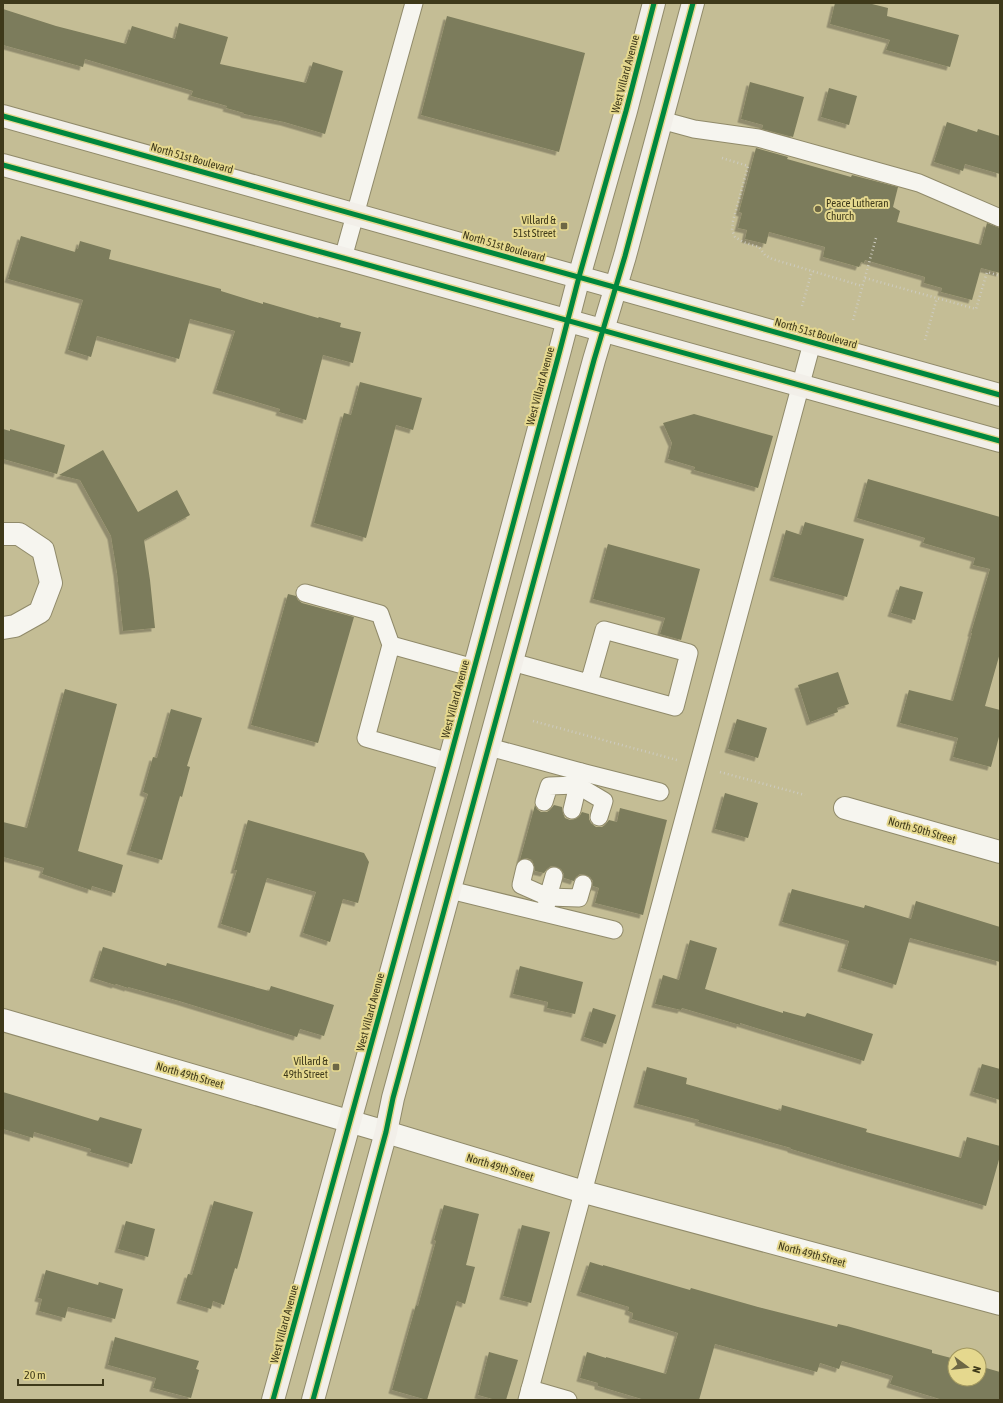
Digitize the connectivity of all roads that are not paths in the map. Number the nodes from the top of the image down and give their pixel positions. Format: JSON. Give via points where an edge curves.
{"nodes":[{"id":1,"x":414,"y":3,"type":"edge"},
{"id":2,"x":654,"y":3,"type":"edge"},
{"id":3,"x":693,"y":3,"type":"edge"},
{"id":4,"x":3,"y":116,"type":"edge"},
{"id":5,"x":661,"y":120,"type":"junction"},
{"id":6,"x":3,"y":165,"type":"edge"},
{"id":7,"x":355,"y":214,"type":"junction"},
{"id":8,"x":1000,"y":218,"type":"edge"},
{"id":9,"x":343,"y":258,"type":"junction"},
{"id":10,"x":579,"y":277,"type":"junction"},
{"id":11,"x":616,"y":287,"type":"junction"},
{"id":12,"x":568,"y":321,"type":"junction"},
{"id":13,"x":603,"y":331,"type":"junction"},
{"id":14,"x":812,"y":343,"type":"junction"},
{"id":15,"x":800,"y":386,"type":"junction"},
{"id":16,"x":1000,"y":395,"type":"edge"},
{"id":17,"x":1000,"y":441,"type":"edge"},
{"id":18,"x":3,"y":534,"type":"edge"},
{"id":19,"x":305,"y":593,"type":"dead end"},
{"id":20,"x":3,"y":628,"type":"edge"},
{"id":21,"x":391,"y":645,"type":"junction"},
{"id":22,"x":512,"y":662,"type":"junction"},
{"id":23,"x":474,"y":668,"type":"junction"},
{"id":24,"x":589,"y":683,"type":"junction"},
{"id":25,"x":489,"y":747,"type":"junction"},
{"id":26,"x":448,"y":762,"type":"junction"},
{"id":27,"x":579,"y":778,"type":"junction"},
{"id":28,"x":660,"y":792,"type":"dead end"},
{"id":29,"x":544,"y":802,"type":"dead end"},
{"id":30,"x":845,"y":808,"type":"dead end"},
{"id":31,"x":572,"y":810,"type":"dead end"},
{"id":32,"x":599,"y":817,"type":"dead end"},
{"id":33,"x":1000,"y":852,"type":"edge"},
{"id":34,"x":526,"y":868,"type":"dead end"},
{"id":35,"x":554,"y":876,"type":"dead end"},
{"id":36,"x":583,"y":884,"type":"dead end"},
{"id":37,"x":450,"y":890,"type":"junction"},
{"id":38,"x":546,"y":905,"type":"junction"},
{"id":39,"x":614,"y":930,"type":"dead end"},
{"id":40,"x":3,"y":1020,"type":"edge"},
{"id":41,"x":350,"y":1122,"type":"junction"},
{"id":42,"x":386,"y":1132,"type":"junction"},
{"id":43,"x":584,"y":1192,"type":"junction"},
{"id":44,"x":1000,"y":1304,"type":"edge"},
{"id":45,"x":529,"y":1395,"type":"edge"},
{"id":46,"x":273,"y":1400,"type":"edge"},
{"id":47,"x":313,"y":1400,"type":"edge"},
{"id":48,"x":568,"y":1400,"type":"edge"}],
"edges":[{"from":1,"to":7,"type":"lane"},
{"from":2,"to":10,"type":"street","name":"West Villard Avenue"},
{"from":3,"to":5,"type":"street"},
{"from":4,"to":7,"type":"street","name":"North 51st Boulevard"},
{"from":5,"to":8,"type":"lane","via":[[694,129],[758,138],[919,183]]},
{"from":5,"to":11,"type":"street"},
{"from":6,"to":9,"type":"street"},
{"from":7,"to":9,"type":"lane"},
{"from":7,"to":10,"type":"street","name":"North 51st Boulevard"},
{"from":9,"to":12,"type":"street"},
{"from":10,"to":11,"type":"street","name":"North 51st Boulevard"},
{"from":10,"to":12,"type":"street","name":"West Villard Avenue"},
{"from":11,"to":13,"type":"street"},
{"from":11,"to":14,"type":"street","name":"North 51st Boulevard"},
{"from":12,"to":13,"type":"street"},
{"from":12,"to":23,"type":"street","name":"West Villard Avenue"},
{"from":13,"to":15,"type":"street"},
{"from":13,"to":22,"type":"street"},
{"from":14,"to":15,"type":"lane"},
{"from":14,"to":16,"type":"street","name":"North 51st Boulevard"},
{"from":15,"to":17,"type":"street"},
{"from":15,"to":43,"type":"lane"},
{"from":18,"to":20,"type":"street","via":[[19,534],[44,550],[50,583],[40,612],[15,626]]},
{"from":19,"to":21,"type":"lane","via":[[380,614]]},
{"from":21,"to":23,"type":"lane"},
{"from":21,"to":26,"type":"lane","via":[[366,738]]},
{"from":22,"to":24,"type":"lane"},
{"from":22,"to":25,"type":"street"},
{"from":23,"to":26,"type":"street","name":"West Villard Avenue"},
{"from":24,"to":24,"type":"lane","via":[[676,707],[689,654],[604,630]]},
{"from":25,"to":27,"type":"lane"},
{"from":25,"to":37,"type":"street"},
{"from":26,"to":41,"type":"street","name":"West Villard Avenue"},
{"from":27,"to":28,"type":"lane"},
{"from":27,"to":29,"type":"lane","via":[[549,786]]},
{"from":27,"to":31,"type":"lane"},
{"from":27,"to":32,"type":"lane","via":[[604,801]]},
{"from":30,"to":33,"type":"street","name":"North 50th Street"},
{"from":34,"to":38,"type":"lane","via":[[522,885]]},
{"from":35,"to":38,"type":"lane"},
{"from":36,"to":38,"type":"lane","via":[[579,898]]},
{"from":37,"to":38,"type":"lane"},
{"from":37,"to":42,"type":"street"},
{"from":38,"to":39,"type":"lane"},
{"from":40,"to":41,"type":"street","name":"North 49th Street"},
{"from":41,"to":42,"type":"street","name":"North 49th Street"},
{"from":41,"to":46,"type":"street","name":"West Villard Avenue"},
{"from":42,"to":43,"type":"street","name":"North 49th Street"},
{"from":42,"to":47,"type":"street"},
{"from":43,"to":44,"type":"street","name":"North 49th Street"},
{"from":43,"to":45,"type":"lane"},
{"from":45,"to":48,"type":"lane"}]}
